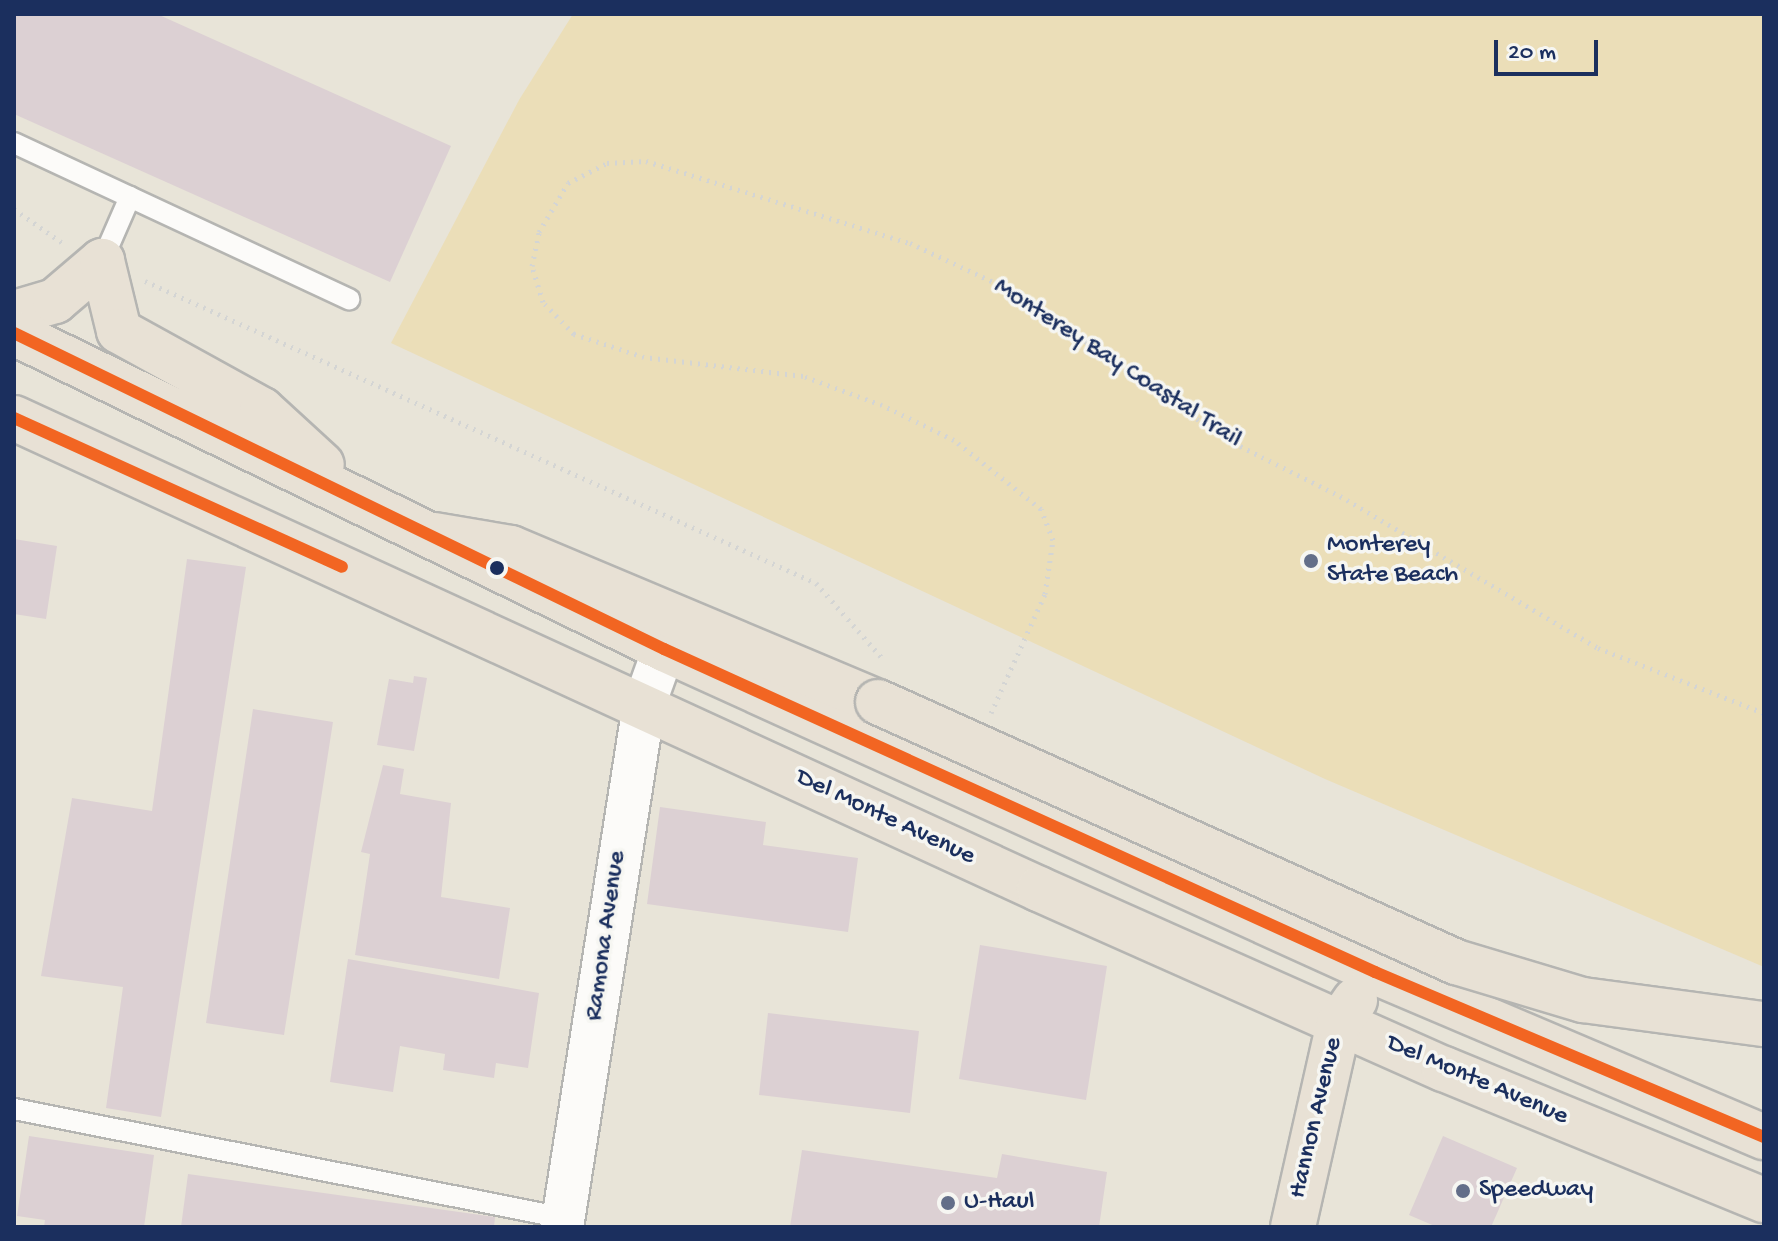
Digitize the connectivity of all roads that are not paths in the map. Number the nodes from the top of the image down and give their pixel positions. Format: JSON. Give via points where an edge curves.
{"nodes":[{"id":1,"x":14,"y":143,"type":"edge"},
{"id":2,"x":130,"y":197,"type":"junction"},
{"id":3,"x":102,"y":261,"type":"junction"},
{"id":4,"x":349,"y":299,"type":"dead end"},
{"id":5,"x":14,"y":313,"type":"edge"},
{"id":6,"x":14,"y":333,"type":"edge"},
{"id":7,"x":14,"y":360,"type":"edge"},
{"id":8,"x":86,"y":368,"type":"junction"},
{"id":9,"x":14,"y":418,"type":"edge"},
{"id":10,"x":354,"y":495,"type":"junction"},
{"id":11,"x":434,"y":535,"type":"junction"},
{"id":12,"x":664,"y":649,"type":"junction"},
{"id":13,"x":644,"y":705,"type":"junction"},
{"id":14,"x":1375,"y":972,"type":"junction"},
{"id":15,"x":1339,"y":1023,"type":"junction"},
{"id":16,"x":1764,"y":1024,"type":"edge"},
{"id":17,"x":14,"y":1109,"type":"edge"},
{"id":18,"x":1764,"y":1137,"type":"edge"},
{"id":19,"x":1764,"y":1200,"type":"edge"},
{"id":20,"x":563,"y":1222,"type":"edge"},
{"id":21,"x":1293,"y":1227,"type":"edge"}],
"edges":[{"from":1,"to":2,"type":"lane"},
{"from":2,"to":3,"type":"lane"},
{"from":2,"to":4,"type":"lane"},
{"from":3,"to":5,"type":"main road","via":[[55,301]]},
{"from":3,"to":10,"type":"main road","via":[[119,331],[262,410]]},
{"from":6,"to":8,"type":"main road"},
{"from":7,"to":8,"type":"main road"},
{"from":8,"to":10,"type":"main road"},
{"from":9,"to":13,"type":"main road","name":"Del Monte Avenue"},
{"from":10,"to":11,"type":"main road"},
{"from":11,"to":12,"type":"main road"},
{"from":11,"to":16,"type":"main road","bridge":true,"via":[[526,554],[884,683],[1456,962],[1583,1000]]},
{"from":12,"to":13,"type":"street","name":"Ramona Avenue"},
{"from":12,"to":14,"type":"main road"},
{"from":13,"to":15,"type":"main road","name":"Del Monte Avenue"},
{"from":13,"to":20,"type":"street","name":"Ramona Avenue"},
{"from":14,"to":15,"type":"main road","name":"Hannon Avenue"},
{"from":14,"to":18,"type":"main road"},
{"from":15,"to":19,"type":"main road","name":"Del Monte Avenue"},
{"from":15,"to":21,"type":"main road","name":"Hannon Avenue"},
{"from":17,"to":20,"type":"lane"}]}
